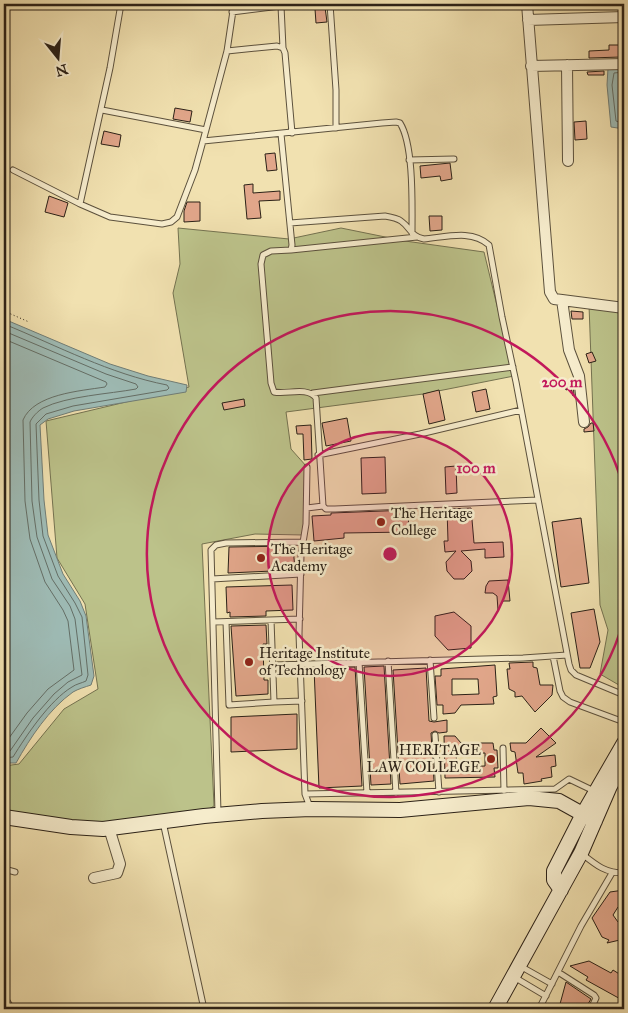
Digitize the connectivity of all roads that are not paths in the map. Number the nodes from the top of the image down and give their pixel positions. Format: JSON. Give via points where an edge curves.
{"nodes":[{"id":1,"x":7,"y":4,"type":"edge"},
{"id":2,"x":121,"y":4,"type":"edge"},
{"id":3,"x":234,"y":4,"type":"edge"},
{"id":4,"x":297,"y":4,"type":"edge"},
{"id":5,"x":330,"y":4,"type":"edge"},
{"id":6,"x":528,"y":4,"type":"edge"},
{"id":7,"x":281,"y":6,"type":"junction"},
{"id":8,"x":232,"y":12,"type":"junction"},
{"id":9,"x":624,"y":17,"type":"edge"},
{"id":10,"x":528,"y":20,"type":"junction"},
{"id":11,"x":4,"y":24,"type":"edge"},
{"id":12,"x":283,"y":48,"type":"junction"},
{"id":13,"x":227,"y":51,"type":"junction"},
{"id":14,"x":624,"y":64,"type":"edge"},
{"id":15,"x":568,"y":65,"type":"junction"},
{"id":16,"x":531,"y":66,"type":"junction"},
{"id":17,"x":102,"y":110,"type":"junction"},
{"id":18,"x":336,"y":128,"type":"junction"},
{"id":19,"x":206,"y":130,"type":"junction"},
{"id":20,"x":292,"y":133,"type":"junction"},
{"id":21,"x":281,"y":134,"type":"junction"},
{"id":22,"x":204,"y":141,"type":"junction"},
{"id":23,"x":454,"y":159,"type":"dead end"},
{"id":24,"x":409,"y":160,"type":"junction"},
{"id":25,"x":568,"y":161,"type":"dead end"},
{"id":26,"x":13,"y":170,"type":"dead end"},
{"id":27,"x":80,"y":204,"type":"junction"},
{"id":28,"x":290,"y":223,"type":"junction"},
{"id":29,"x":412,"y":234,"type":"junction"},
{"id":30,"x":418,"y":237,"type":"junction"},
{"id":31,"x":291,"y":250,"type":"junction"},
{"id":32,"x":562,"y":300,"type":"junction"},
{"id":33,"x":624,"y":308,"type":"edge"},
{"id":34,"x":513,"y":367,"type":"junction"},
{"id":35,"x":312,"y":394,"type":"junction"},
{"id":36,"x":521,"y":410,"type":"junction"},
{"id":37,"x":584,"y":422,"type":"dead end"},
{"id":38,"x":318,"y":455,"type":"junction"},
{"id":39,"x":307,"y":467,"type":"dead end"},
{"id":40,"x":538,"y":500,"type":"junction"},
{"id":41,"x":323,"y":506,"type":"junction"},
{"id":42,"x":307,"y":508,"type":"junction"},
{"id":43,"x":303,"y":542,"type":"junction"},
{"id":44,"x":301,"y":574,"type":"junction"},
{"id":45,"x":212,"y":579,"type":"junction"},
{"id":46,"x":300,"y":618,"type":"junction"},
{"id":47,"x":271,"y":620,"type":"junction"},
{"id":48,"x":213,"y":622,"type":"junction"},
{"id":49,"x":226,"y":622,"type":"junction"},
{"id":50,"x":567,"y":655,"type":"junction"},
{"id":51,"x":553,"y":656,"type":"junction"},
{"id":52,"x":430,"y":660,"type":"junction"},
{"id":53,"x":359,"y":662,"type":"junction"},
{"id":54,"x":388,"y":662,"type":"junction"},
{"id":55,"x":300,"y":664,"type":"junction"},
{"id":56,"x":273,"y":665,"type":"junction"},
{"id":57,"x":624,"y":695,"type":"edge"},
{"id":58,"x":274,"y":702,"type":"junction"},
{"id":59,"x":302,"y":702,"type":"junction"},
{"id":60,"x":434,"y":718,"type":"dead end"},
{"id":61,"x":624,"y":722,"type":"edge"},
{"id":62,"x":436,"y":735,"type":"dead end"},
{"id":63,"x":624,"y":743,"type":"edge"},
{"id":64,"x":503,"y":748,"type":"dead end"},
{"id":65,"x":624,"y":761,"type":"edge"},
{"id":66,"x":504,"y":791,"type":"junction"},
{"id":67,"x":439,"y":792,"type":"junction"},
{"id":68,"x":367,"y":793,"type":"junction"},
{"id":69,"x":396,"y":793,"type":"junction"},
{"id":70,"x":305,"y":794,"type":"junction"},
{"id":71,"x":600,"y":795,"type":"junction"},
{"id":72,"x":311,"y":809,"type":"junction"},
{"id":73,"x":218,"y":815,"type":"junction"},
{"id":74,"x":4,"y":817,"type":"edge"},
{"id":75,"x":589,"y":817,"type":"junction"},
{"id":76,"x":162,"y":822,"type":"junction"},
{"id":77,"x":109,"y":828,"type":"junction"},
{"id":78,"x":583,"y":855,"type":"junction"},
{"id":79,"x":4,"y":869,"type":"edge"},
{"id":80,"x":16,"y":872,"type":"dead end"},
{"id":81,"x":612,"y":873,"type":"junction"},
{"id":82,"x":624,"y":874,"type":"edge"},
{"id":83,"x":94,"y":878,"type":"dead end"},
{"id":84,"x":561,"y":890,"type":"junction"},
{"id":85,"x":558,"y":972,"type":"junction"},
{"id":86,"x":519,"y":973,"type":"junction"},
{"id":87,"x":552,"y":984,"type":"junction"},
{"id":88,"x":546,"y":996,"type":"junction"},
{"id":89,"x":4,"y":1001,"type":"edge"},
{"id":90,"x":9,"y":1009,"type":"edge"},
{"id":91,"x":204,"y":1009,"type":"edge"},
{"id":92,"x":495,"y":1009,"type":"edge"},
{"id":93,"x":539,"y":1009,"type":"edge"},
{"id":94,"x":591,"y":1009,"type":"edge"}],
"edges":[{"from":1,"to":11,"type":"lane"},
{"from":2,"to":17,"type":"lane"},
{"from":3,"to":8,"type":"lane"},
{"from":4,"to":7,"type":"lane"},
{"from":5,"to":18,"type":"lane"},
{"from":6,"to":10,"type":"street"},
{"from":7,"to":8,"type":"lane"},
{"from":7,"to":12,"type":"lane"},
{"from":8,"to":13,"type":"lane"},
{"from":9,"to":10,"type":"street"},
{"from":10,"to":16,"type":"street"},
{"from":12,"to":13,"type":"lane"},
{"from":12,"to":20,"type":"lane"},
{"from":13,"to":19,"type":"lane"},
{"from":14,"to":15,"type":"street"},
{"from":15,"to":16,"type":"street"},
{"from":15,"to":25,"type":"street"},
{"from":16,"to":32,"type":"street","via":[[550,292],[554,299]]},
{"from":17,"to":19,"type":"lane"},
{"from":17,"to":27,"type":"lane"},
{"from":18,"to":20,"type":"lane"},
{"from":18,"to":24,"type":"lane","via":[[400,123],[408,139]]},
{"from":19,"to":22,"type":"lane"},
{"from":20,"to":21,"type":"lane"},
{"from":21,"to":22,"type":"lane"},
{"from":21,"to":28,"type":"lane"},
{"from":22,"to":27,"type":"lane","via":[[177,217],[171,222],[162,224],[110,217]]},
{"from":23,"to":24,"type":"lane"},
{"from":24,"to":29,"type":"lane"},
{"from":26,"to":27,"type":"lane"},
{"from":28,"to":29,"type":"lane","via":[[385,216],[402,222]]},
{"from":28,"to":31,"type":"lane"},
{"from":29,"to":30,"type":"lane"},
{"from":30,"to":31,"type":"lane"},
{"from":30,"to":34,"type":"lane","via":[[474,235],[489,245]]},
{"from":31,"to":35,"type":"lane","via":[[271,251],[263,255],[261,264],[271,383],[274,392]]},
{"from":32,"to":33,"type":"street"},
{"from":32,"to":37,"type":"street","via":[[569,350],[579,376]]},
{"from":34,"to":35,"type":"lane"},
{"from":34,"to":36,"type":"lane"},
{"from":35,"to":38,"type":"lane","via":[[316,398]]},
{"from":36,"to":38,"type":"lane"},
{"from":36,"to":40,"type":"lane"},
{"from":38,"to":41,"type":"lane"},
{"from":39,"to":42,"type":"lane"},
{"from":40,"to":41,"type":"lane","via":[[335,509]]},
{"from":40,"to":50,"type":"lane"},
{"from":41,"to":42,"type":"lane"},
{"from":42,"to":43,"type":"lane"},
{"from":43,"to":44,"type":"lane"},
{"from":43,"to":45,"type":"lane","via":[[216,545],[211,550]]},
{"from":44,"to":45,"type":"lane"},
{"from":44,"to":46,"type":"lane"},
{"from":45,"to":48,"type":"lane"},
{"from":46,"to":47,"type":"lane"},
{"from":46,"to":55,"type":"lane"},
{"from":47,"to":49,"type":"lane"},
{"from":47,"to":56,"type":"lane"},
{"from":48,"to":49,"type":"lane"},
{"from":48,"to":73,"type":"lane"},
{"from":49,"to":58,"type":"lane","via":[[229,706]]},
{"from":50,"to":51,"type":"lane"},
{"from":50,"to":57,"type":"lane","via":[[571,670],[576,675]]},
{"from":51,"to":52,"type":"lane"},
{"from":51,"to":61,"type":"lane","via":[[563,697]]},
{"from":52,"to":54,"type":"lane"},
{"from":52,"to":60,"type":"lane"},
{"from":53,"to":54,"type":"lane"},
{"from":53,"to":55,"type":"lane"},
{"from":53,"to":68,"type":"lane"},
{"from":54,"to":69,"type":"lane"},
{"from":55,"to":56,"type":"lane"},
{"from":55,"to":59,"type":"lane"},
{"from":56,"to":58,"type":"lane"},
{"from":58,"to":59,"type":"lane"},
{"from":59,"to":70,"type":"lane"},
{"from":62,"to":67,"type":"lane"},
{"from":63,"to":71,"type":"street"},
{"from":64,"to":66,"type":"lane"},
{"from":65,"to":71,"type":"street"},
{"from":66,"to":67,"type":"lane"},
{"from":66,"to":71,"type":"lane","via":[[555,788],[569,779]]},
{"from":67,"to":69,"type":"lane"},
{"from":68,"to":69,"type":"lane"},
{"from":68,"to":70,"type":"lane"},
{"from":70,"to":72,"type":"lane"},
{"from":71,"to":75,"type":"street"},
{"from":72,"to":73,"type":"street"},
{"from":72,"to":75,"type":"street","via":[[400,810],[529,798],[559,801]]},
{"from":73,"to":76,"type":"street"},
{"from":74,"to":77,"type":"street","via":[[71,827]]},
{"from":75,"to":78,"type":"street"},
{"from":75,"to":84,"type":"street","via":[[554,872],[554,880]]},
{"from":76,"to":77,"type":"street"},
{"from":76,"to":91,"type":"lane"},
{"from":77,"to":83,"type":"street","via":[[120,864],[117,872]]},
{"from":78,"to":81,"type":"lane"},
{"from":78,"to":84,"type":"street"},
{"from":79,"to":80,"type":"lane"},
{"from":81,"to":82,"type":"lane"},
{"from":81,"to":85,"type":"lane"},
{"from":84,"to":86,"type":"street"},
{"from":85,"to":87,"type":"lane"},
{"from":85,"to":94,"type":"lane","via":[[594,995],[596,998]]},
{"from":86,"to":87,"type":"lane"},
{"from":86,"to":88,"type":"lane"},
{"from":86,"to":92,"type":"street"},
{"from":87,"to":88,"type":"lane"},
{"from":88,"to":93,"type":"lane"},
{"from":89,"to":90,"type":"street"}]}
